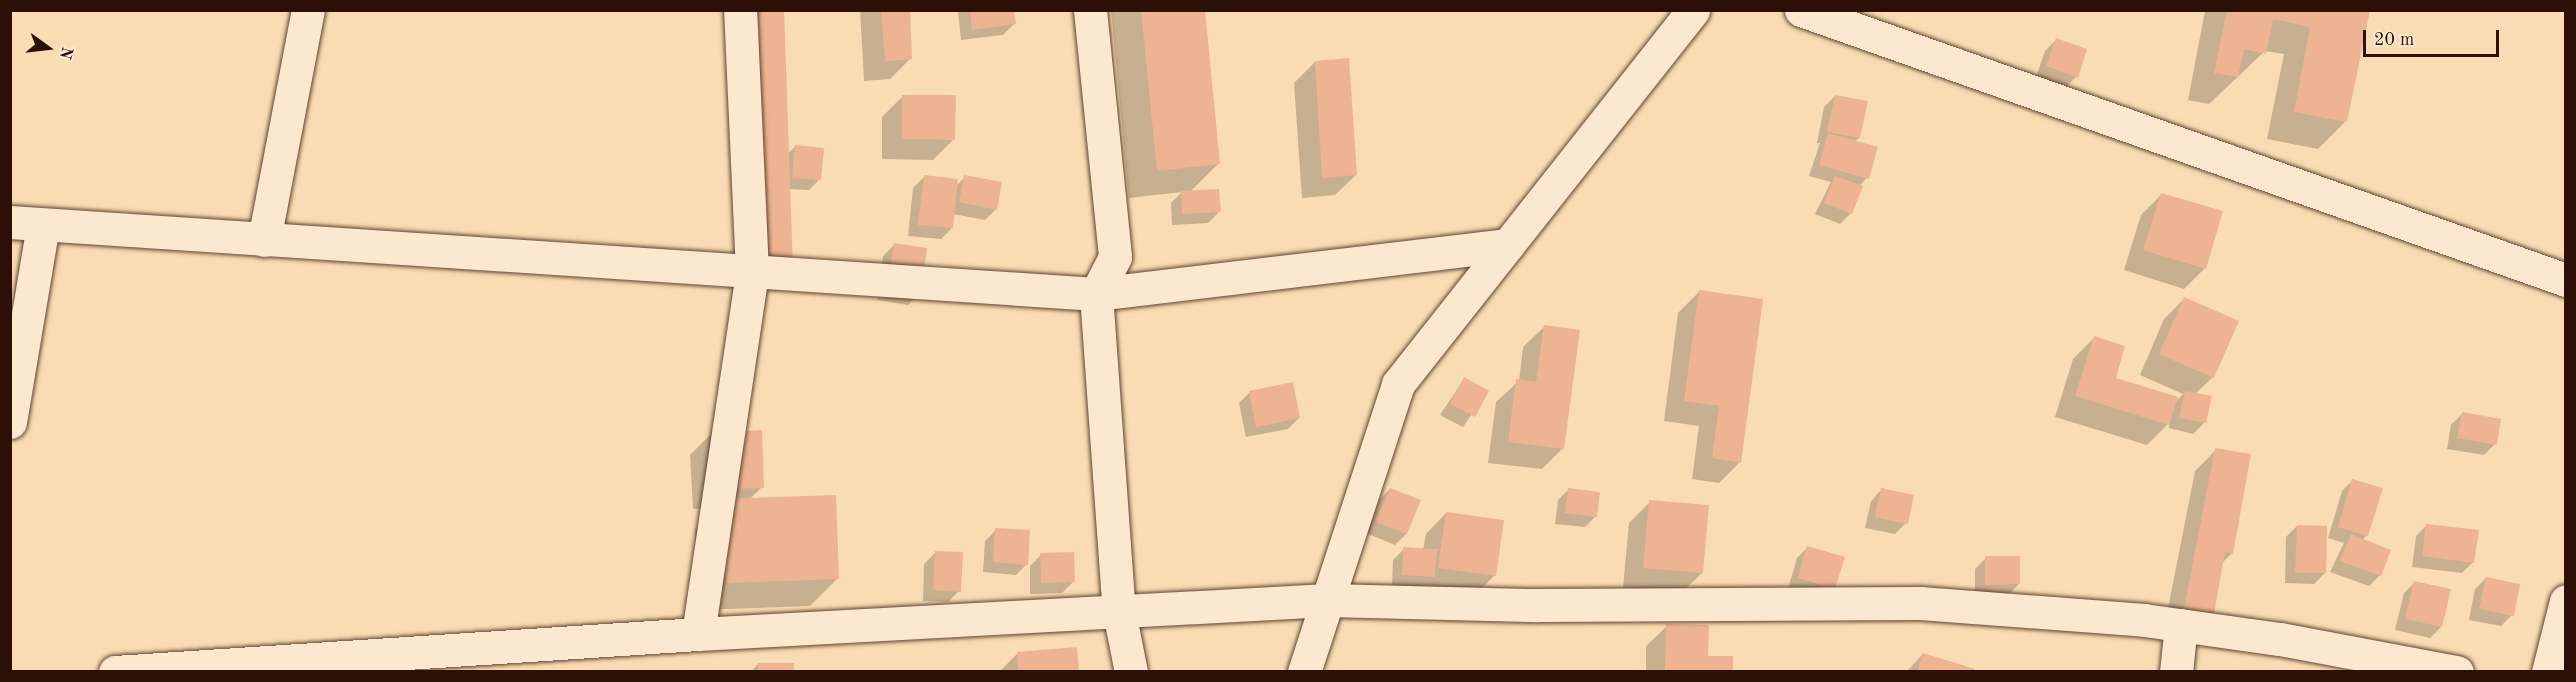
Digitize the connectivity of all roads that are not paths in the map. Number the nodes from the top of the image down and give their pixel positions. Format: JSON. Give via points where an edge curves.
{"nodes":[{"id":1,"x":308,"y":10,"type":"edge"},
{"id":2,"x":1090,"y":10,"type":"edge"},
{"id":3,"x":1693,"y":10,"type":"edge"},
{"id":4,"x":1801,"y":10,"type":"edge"},
{"id":5,"x":736,"y":11,"type":"edge"},
{"id":6,"x":10,"y":222,"type":"edge"},
{"id":7,"x":44,"y":225,"type":"junction"},
{"id":8,"x":264,"y":240,"type":"junction"},
{"id":9,"x":1508,"y":246,"type":"junction"},
{"id":10,"x":752,"y":272,"type":"junction"},
{"id":11,"x":2565,"y":280,"type":"edge"},
{"id":12,"x":1096,"y":294,"type":"junction"},
{"id":13,"x":10,"y":422,"type":"edge"},
{"id":14,"x":1327,"y":600,"type":"junction"},
{"id":15,"x":2565,"y":601,"type":"edge"},
{"id":16,"x":1119,"y":612,"type":"junction"},
{"id":17,"x":2181,"y":625,"type":"junction"},
{"id":18,"x":698,"y":634,"type":"junction"},
{"id":19,"x":211,"y":668,"type":"edge"},
{"id":20,"x":115,"y":672,"type":"edge"},
{"id":21,"x":1131,"y":672,"type":"edge"},
{"id":22,"x":1304,"y":672,"type":"edge"},
{"id":23,"x":2176,"y":672,"type":"edge"},
{"id":24,"x":2457,"y":672,"type":"edge"},
{"id":25,"x":2548,"y":672,"type":"edge"}],
"edges":[{"from":1,"to":8,"type":"street"},
{"from":2,"to":12,"type":"street","via":[[1115,257]]},
{"from":3,"to":9,"type":"street"},
{"from":4,"to":11,"type":"street"},
{"from":5,"to":10,"type":"street"},
{"from":6,"to":7,"type":"street"},
{"from":7,"to":8,"type":"street"},
{"from":7,"to":13,"type":"street"},
{"from":8,"to":10,"type":"street"},
{"from":9,"to":12,"type":"street"},
{"from":9,"to":14,"type":"street","via":[[1398,384]]},
{"from":10,"to":12,"type":"street"},
{"from":10,"to":18,"type":"street"},
{"from":12,"to":16,"type":"street"},
{"from":14,"to":16,"type":"street"},
{"from":14,"to":17,"type":"street","via":[[1538,605],[1920,603]]},
{"from":14,"to":22,"type":"street"},
{"from":15,"to":25,"type":"street"},
{"from":16,"to":18,"type":"street"},
{"from":16,"to":21,"type":"street"},
{"from":17,"to":23,"type":"street"},
{"from":17,"to":24,"type":"street"},
{"from":18,"to":19,"type":"street"},
{"from":19,"to":20,"type":"street"}]}
